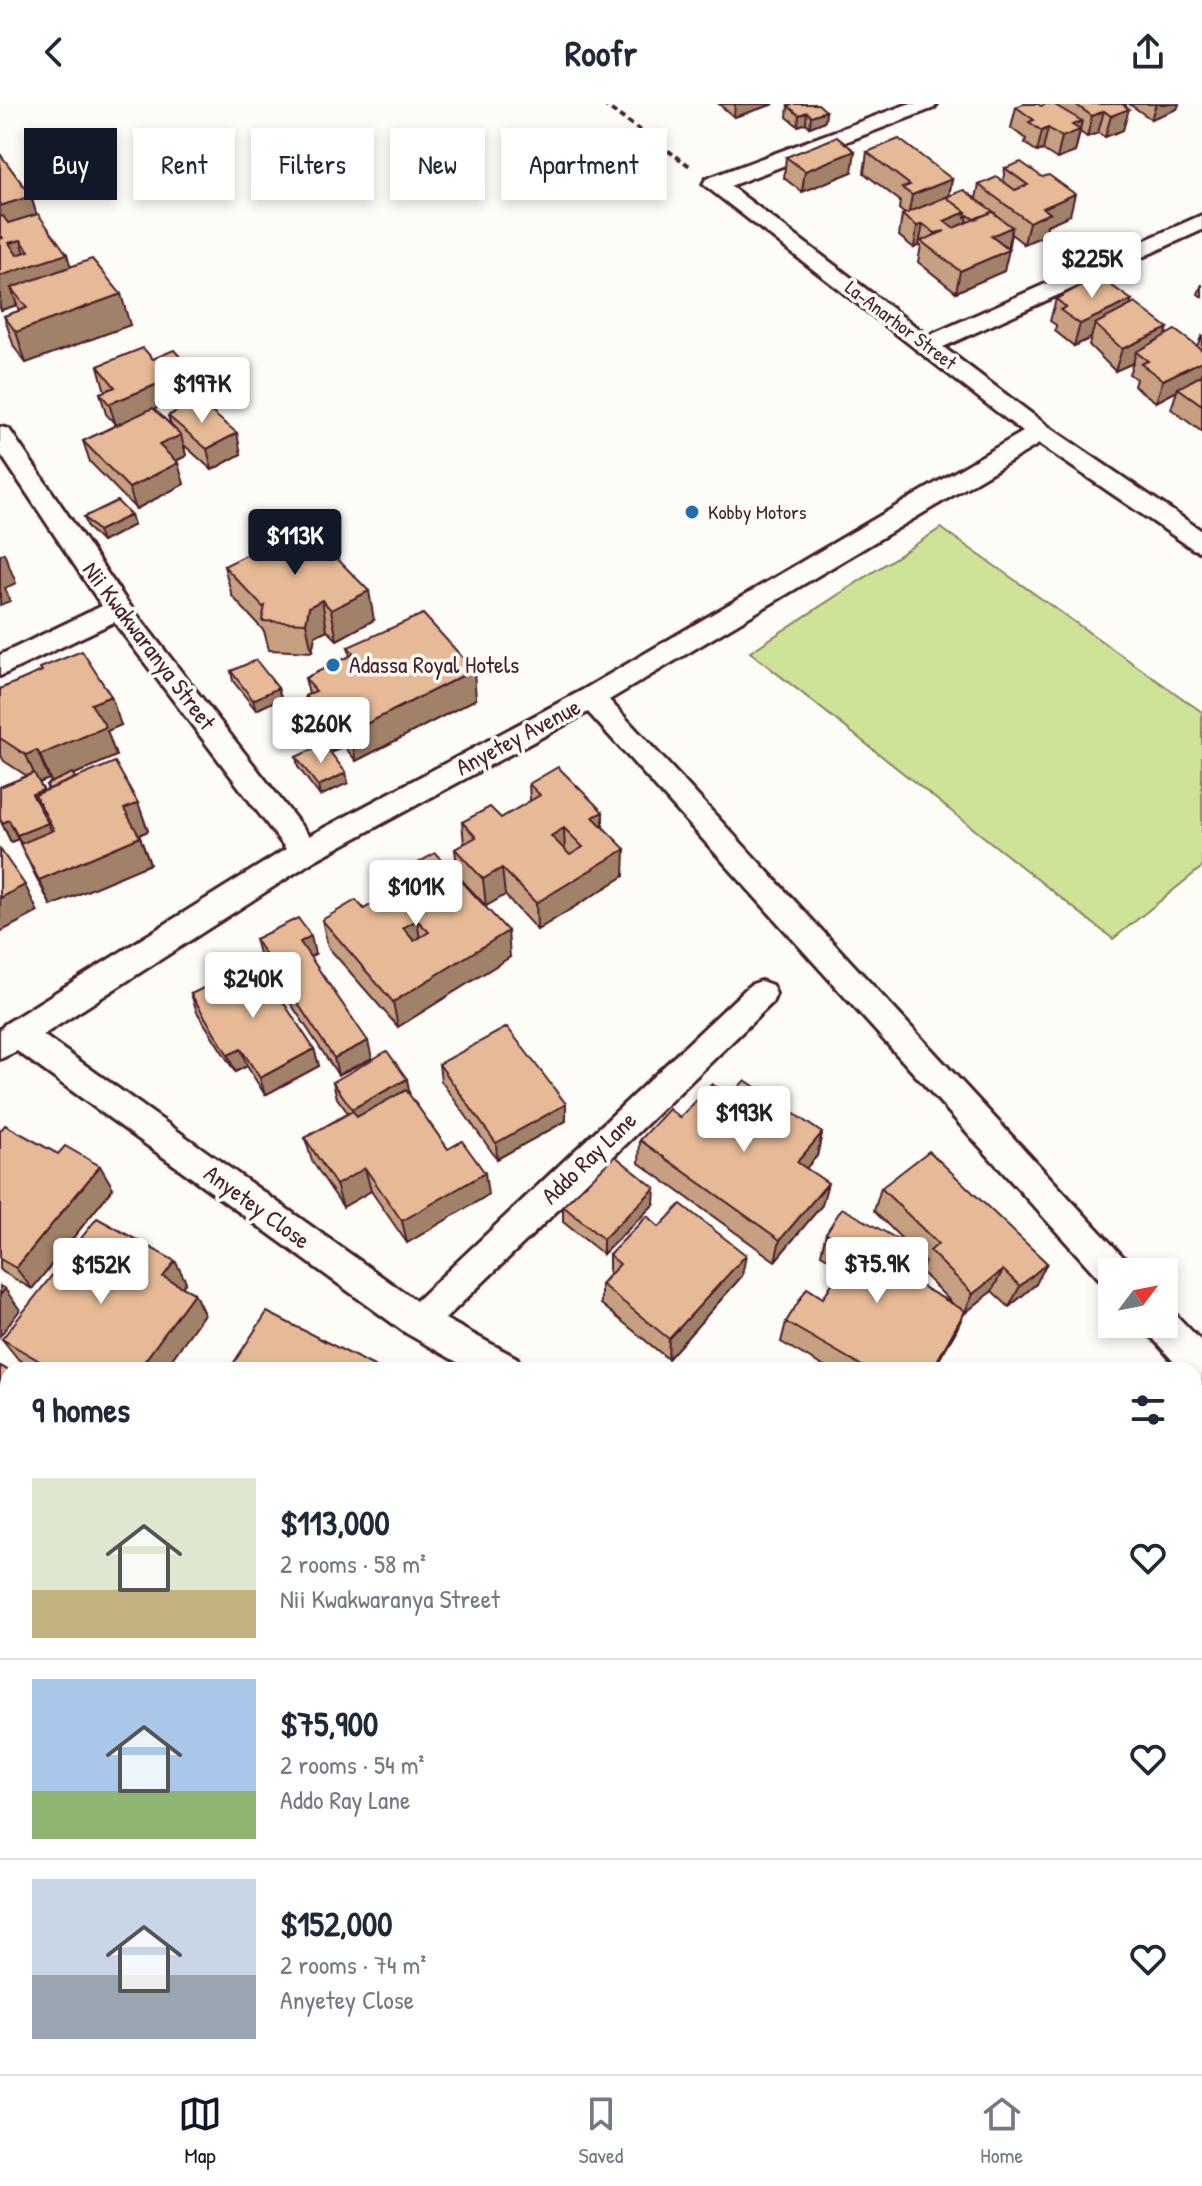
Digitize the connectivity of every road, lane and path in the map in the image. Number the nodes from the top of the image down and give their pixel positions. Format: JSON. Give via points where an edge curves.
{"nodes":[{"id":1,"x":603,"y":104,"type":"edge"},
{"id":2,"x":927,"y":104,"type":"edge"},
{"id":3,"x":714,"y":184,"type":"junction"},
{"id":4,"x":1202,"y":222,"type":"edge"},
{"id":5,"x":928,"y":345,"type":"junction"},
{"id":6,"x":1040,"y":433,"type":"junction"},
{"id":7,"x":0,"y":435,"type":"edge"},
{"id":8,"x":1202,"y":543,"type":"edge"},
{"id":9,"x":118,"y":609,"type":"junction"},
{"id":10,"x":0,"y":666,"type":"edge"},
{"id":11,"x":591,"y":698,"type":"junction"},
{"id":12,"x":305,"y":852,"type":"junction"},
{"id":13,"x":761,"y":994,"type":"dead end"},
{"id":14,"x":8,"y":1040,"type":"edge"},
{"id":15,"x":1102,"y":1258,"type":"edge"},
{"id":16,"x":418,"y":1322,"type":"junction"},
{"id":17,"x":1175,"y":1338,"type":"edge"},
{"id":18,"x":490,"y":1362,"type":"edge"},
{"id":19,"x":1197,"y":1362,"type":"edge"}],
"edges":[{"from":1,"to":3,"type":"path"},
{"from":2,"to":3,"type":"street"},
{"from":3,"to":5,"type":"street","name":"La-Anarhor Street"},
{"from":4,"to":5,"type":"street"},
{"from":5,"to":6,"type":"street","name":"La-Anarhor Street"},
{"from":6,"to":8,"type":"street","name":"La-Anarhor Street"},
{"from":6,"to":11,"type":"street","name":"Anyetey Avenue"},
{"from":7,"to":9,"type":"street","name":"Nii Kwakwaranya Street"},
{"from":9,"to":10,"type":"street"},
{"from":9,"to":12,"type":"street","name":"Nii Kwakwaranya Street"},
{"from":11,"to":12,"type":"street","name":"Anyetey Avenue"},
{"from":11,"to":15,"type":"street"},
{"from":12,"to":14,"type":"street","name":"Anyetey Avenue"},
{"from":13,"to":16,"type":"street","name":"Addo Ray Lane"},
{"from":14,"to":16,"type":"street","name":"Anyetey Close"},
{"from":16,"to":18,"type":"street","name":"Anyetey Close"},
{"from":17,"to":19,"type":"street"}]}
